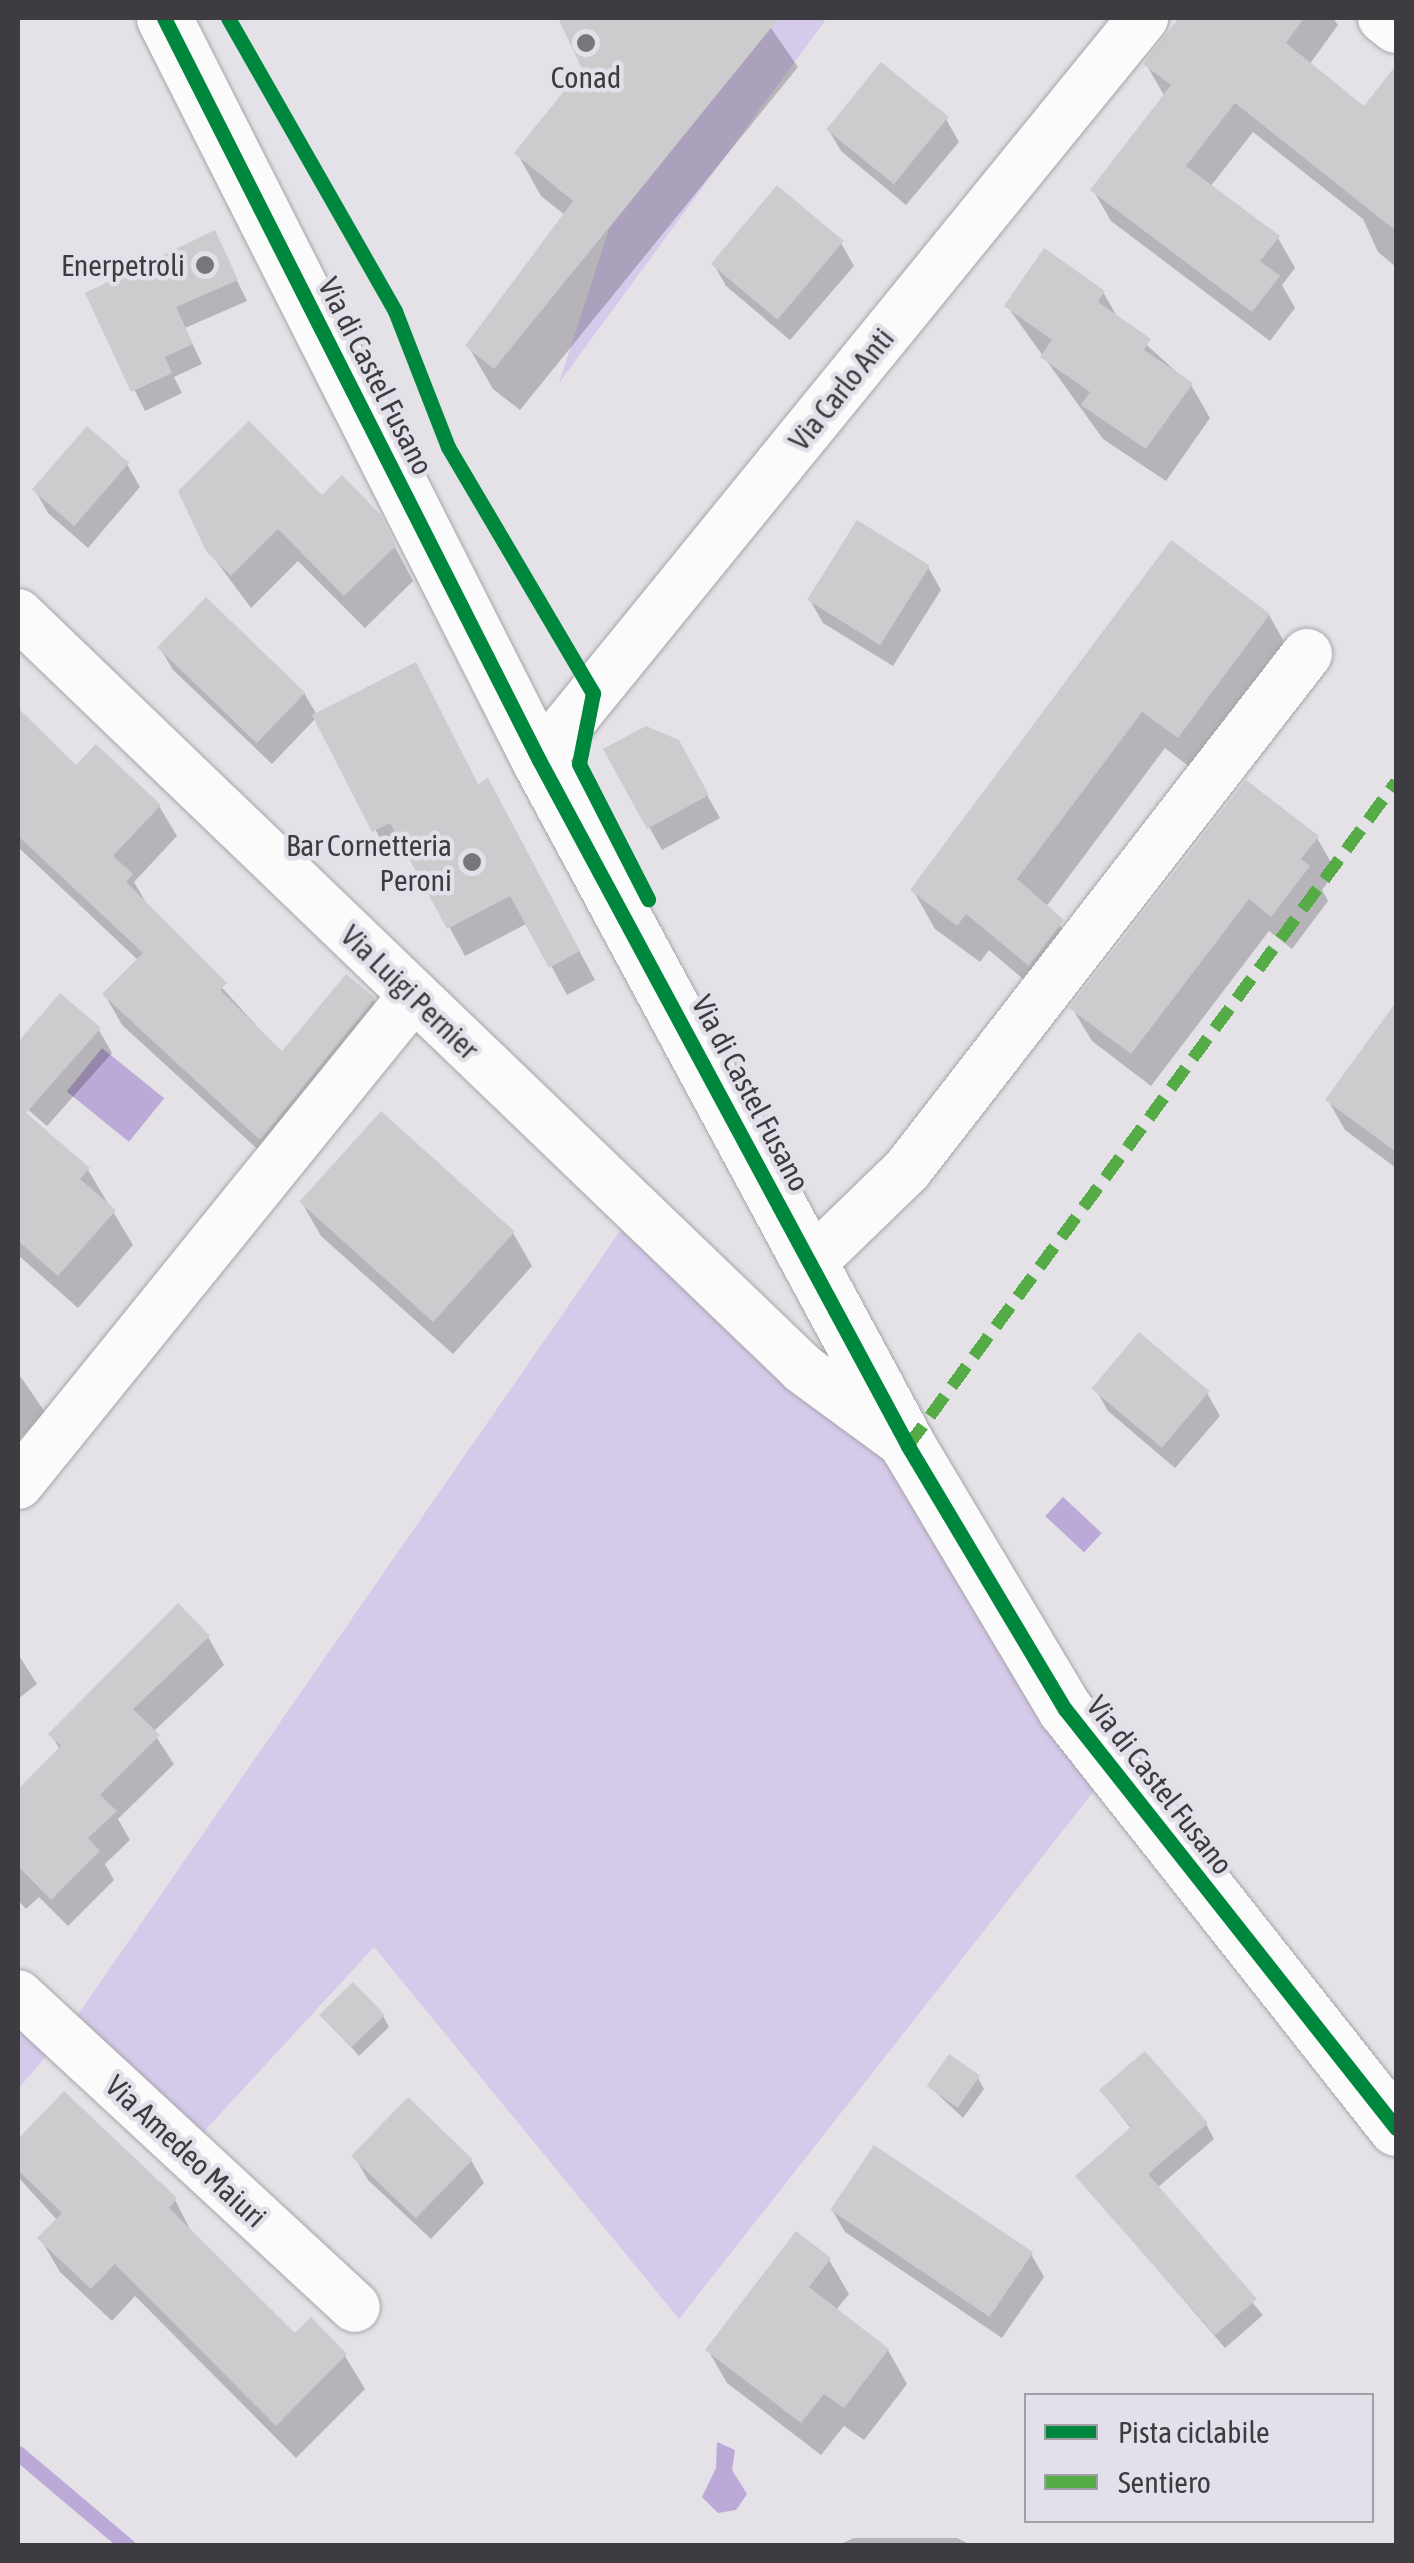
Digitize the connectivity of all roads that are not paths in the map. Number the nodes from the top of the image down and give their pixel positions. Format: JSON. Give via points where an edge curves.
{"nodes":[{"id":1,"x":164,"y":18,"type":"edge"},
{"id":2,"x":1143,"y":18,"type":"edge"},
{"id":3,"x":1383,"y":18,"type":"edge"},
{"id":4,"x":1396,"y":28,"type":"edge"},
{"id":5,"x":18,"y":614,"type":"edge"},
{"id":6,"x":1307,"y":654,"type":"dead end"},
{"id":7,"x":539,"y":760,"type":"junction"},
{"id":8,"x":414,"y":996,"type":"junction"},
{"id":9,"x":811,"y":1263,"type":"junction"},
{"id":10,"x":859,"y":1350,"type":"junction"},
{"id":11,"x":803,"y":1368,"type":"junction"},
{"id":12,"x":908,"y":1446,"type":"junction"},
{"id":13,"x":18,"y":1484,"type":"edge"},
{"id":14,"x":18,"y":1995,"type":"edge"},
{"id":15,"x":1396,"y":2128,"type":"edge"},
{"id":16,"x":355,"y":2307,"type":"dead end"}],
"edges":[{"from":1,"to":7,"type":"street","name":"Via di Castel Fusano"},
{"from":2,"to":7,"type":"street","name":"Via Carlo Anti"},
{"from":3,"to":4,"type":"street"},
{"from":5,"to":8,"type":"street","name":"Via Luigi Pernier"},
{"from":6,"to":9,"type":"street","via":[[907,1170]]},
{"from":7,"to":9,"type":"street","name":"Via di Castel Fusano"},
{"from":8,"to":11,"type":"street","name":"Via Luigi Pernier"},
{"from":8,"to":13,"type":"street"},
{"from":9,"to":10,"type":"street","name":"Via di Castel Fusano"},
{"from":10,"to":11,"type":"street"},
{"from":10,"to":12,"type":"street","name":"Via di Castel Fusano"},
{"from":11,"to":12,"type":"street","name":"Via Luigi Pernier"},
{"from":12,"to":15,"type":"street","name":"Via di Castel Fusano","via":[[1065,1709]]},
{"from":14,"to":16,"type":"street","name":"Via Amedeo Maiuri"}]}
